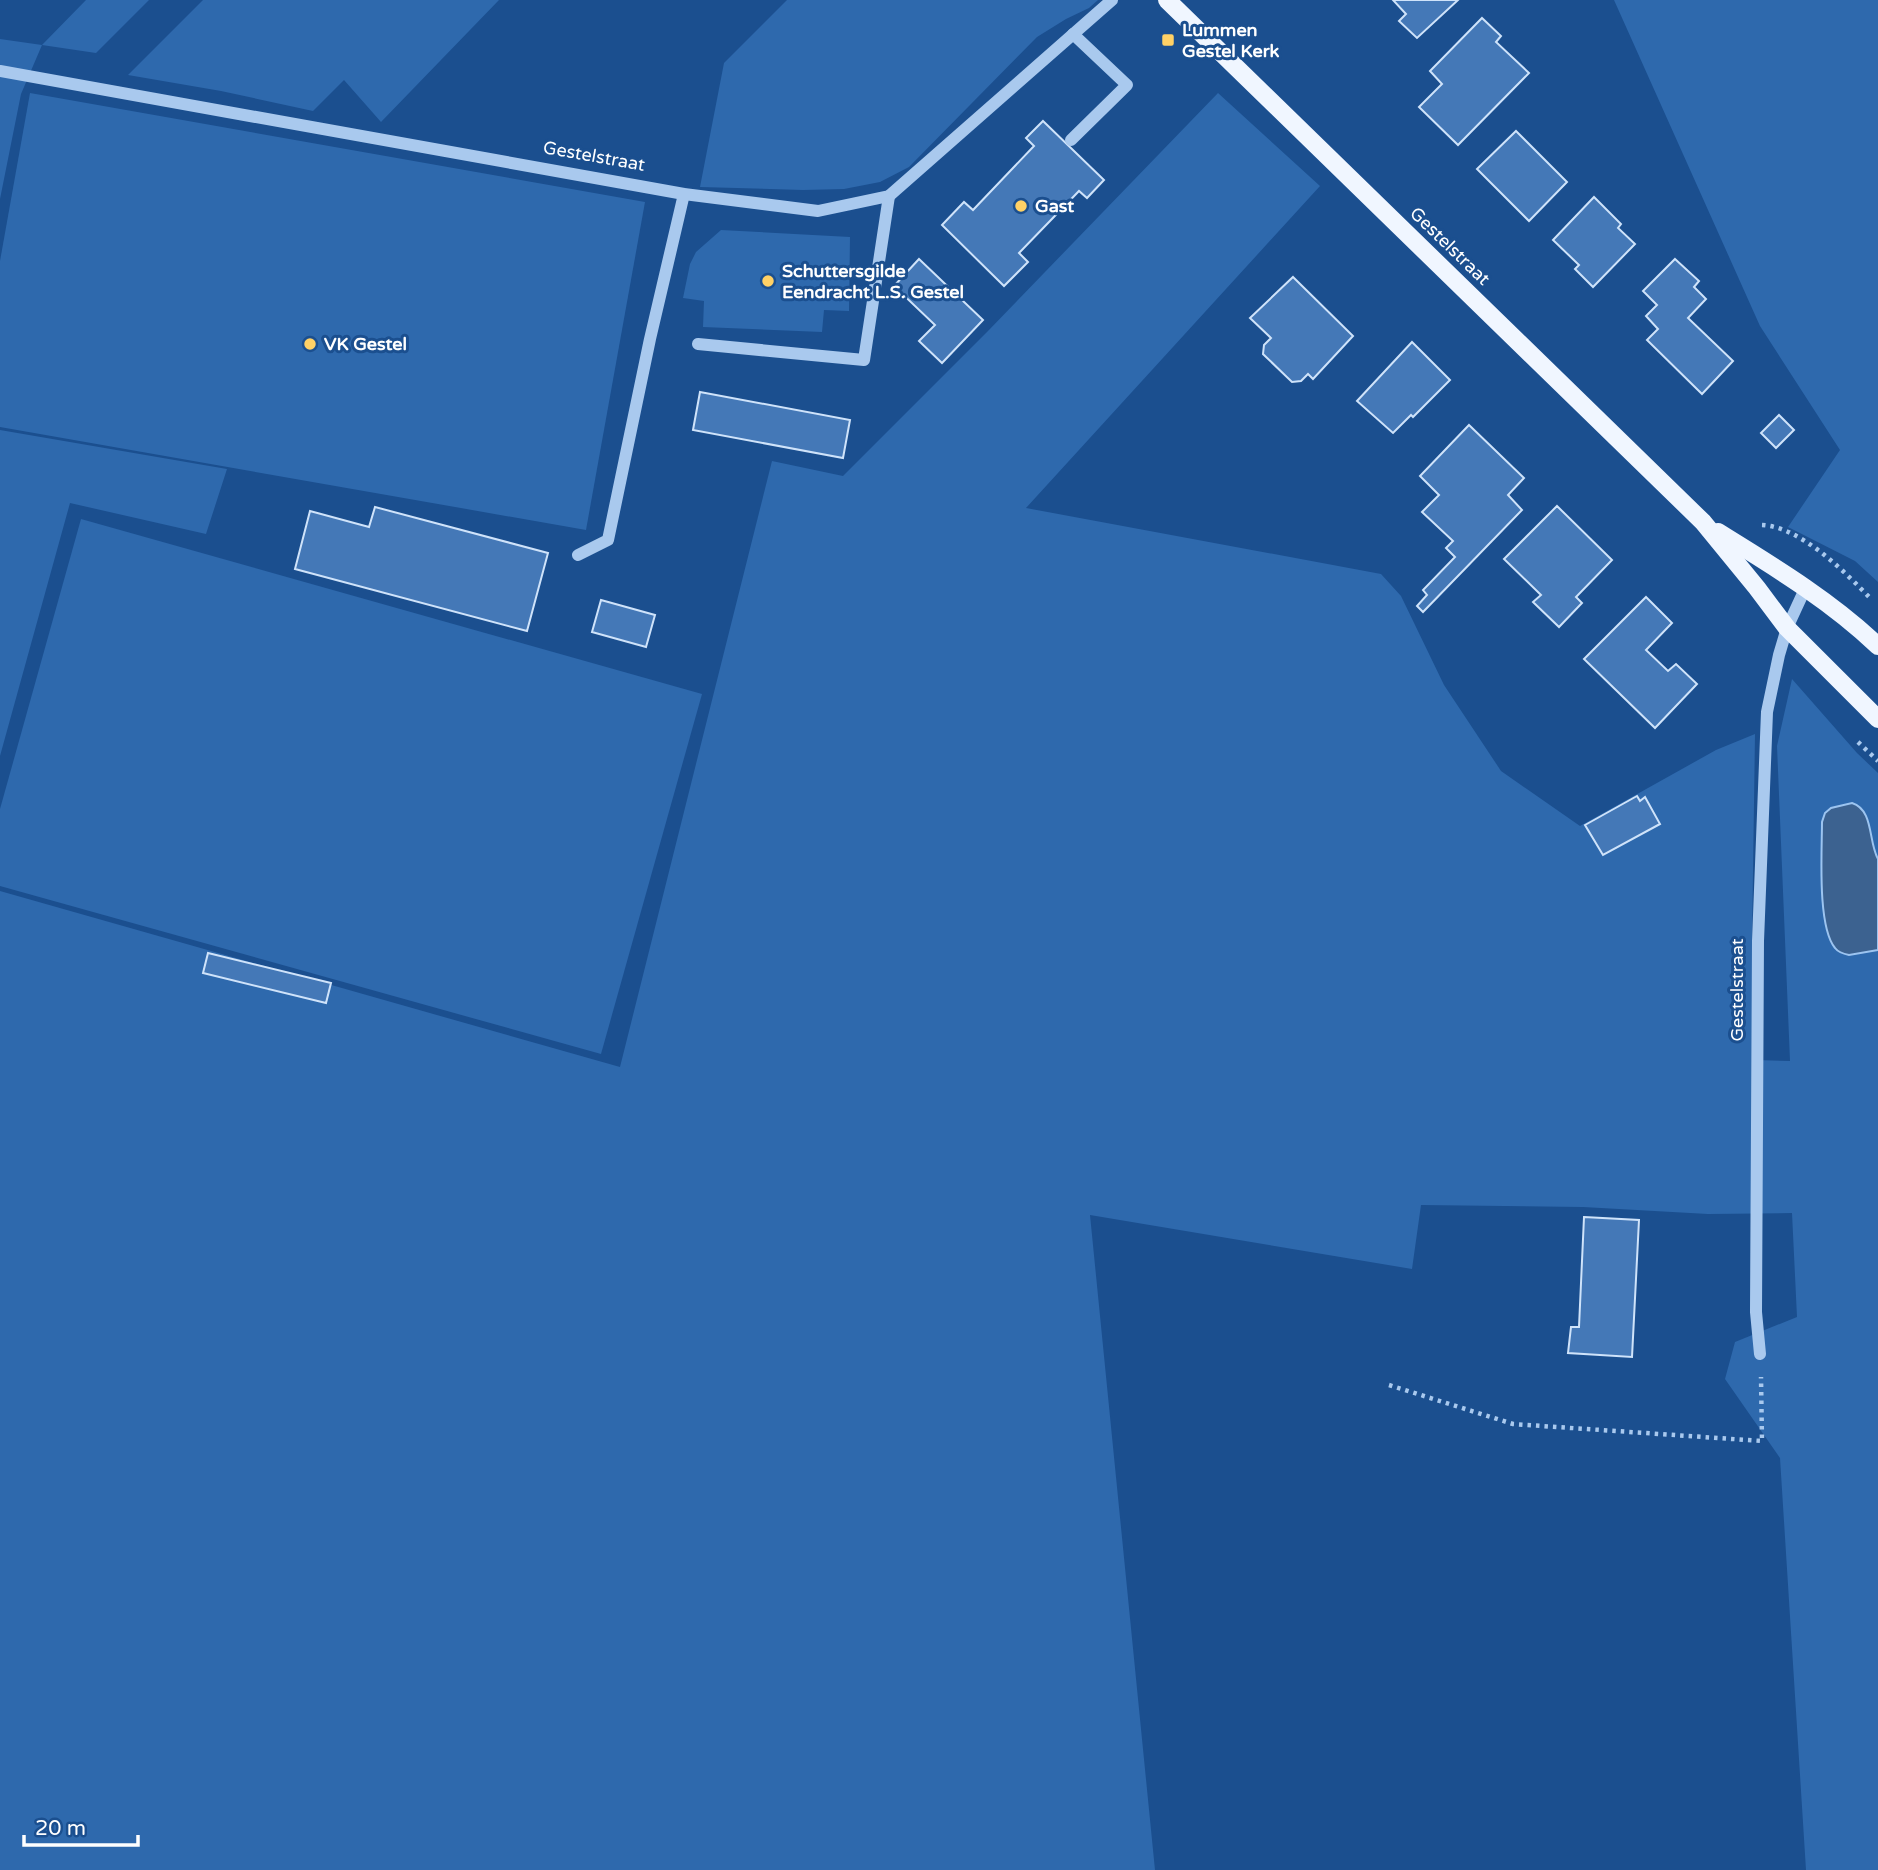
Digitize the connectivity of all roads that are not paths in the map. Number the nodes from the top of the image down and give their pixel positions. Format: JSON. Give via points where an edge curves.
{"nodes":[{"id":1,"x":1112,"y":0,"type":"edge"},
{"id":2,"x":1167,"y":0,"type":"edge"},
{"id":3,"x":1073,"y":34,"type":"junction"},
{"id":4,"x":0,"y":71,"type":"edge"},
{"id":5,"x":1072,"y":140,"type":"dead end"},
{"id":6,"x":684,"y":194,"type":"junction"},
{"id":7,"x":889,"y":196,"type":"junction"},
{"id":8,"x":698,"y":344,"type":"dead end"},
{"id":9,"x":1703,"y":522,"type":"junction"},
{"id":10,"x":578,"y":555,"type":"dead end"},
{"id":11,"x":1805,"y":589,"type":"junction"},
{"id":12,"x":1787,"y":628,"type":"junction"},
{"id":13,"x":1878,"y":646,"type":"edge"},
{"id":14,"x":1878,"y":719,"type":"edge"},
{"id":15,"x":1760,"y":1354,"type":"road end"}],
"edges":[{"from":1,"to":3,"type":"street","name":"Gestelstraat"},
{"from":2,"to":9,"type":"main road","name":"Gestelstraat"},
{"from":3,"to":5,"type":"street","via":[[1127,85]]},
{"from":3,"to":7,"type":"street","name":"Gestelstraat"},
{"from":4,"to":6,"type":"street","name":"Gestelstraat"},
{"from":6,"to":7,"type":"street","name":"Gestelstraat","via":[[818,211]]},
{"from":6,"to":10,"type":"street","via":[[608,540]]},
{"from":7,"to":8,"type":"street","via":[[864,360]]},
{"from":9,"to":11,"type":"main road","name":"Gestelstraat"},
{"from":9,"to":12,"type":"main road","name":"Gestelstraat"},
{"from":11,"to":12,"type":"street","name":"Gestelstraat"},
{"from":11,"to":13,"type":"main road","name":"Gestelstraat","via":[[1852,621]]},
{"from":12,"to":14,"type":"main road","name":"Gestelstraat"},
{"from":12,"to":15,"type":"street","name":"Gestelstraat","via":[[1767,712],[1758,941],[1756,1312]]}]}
